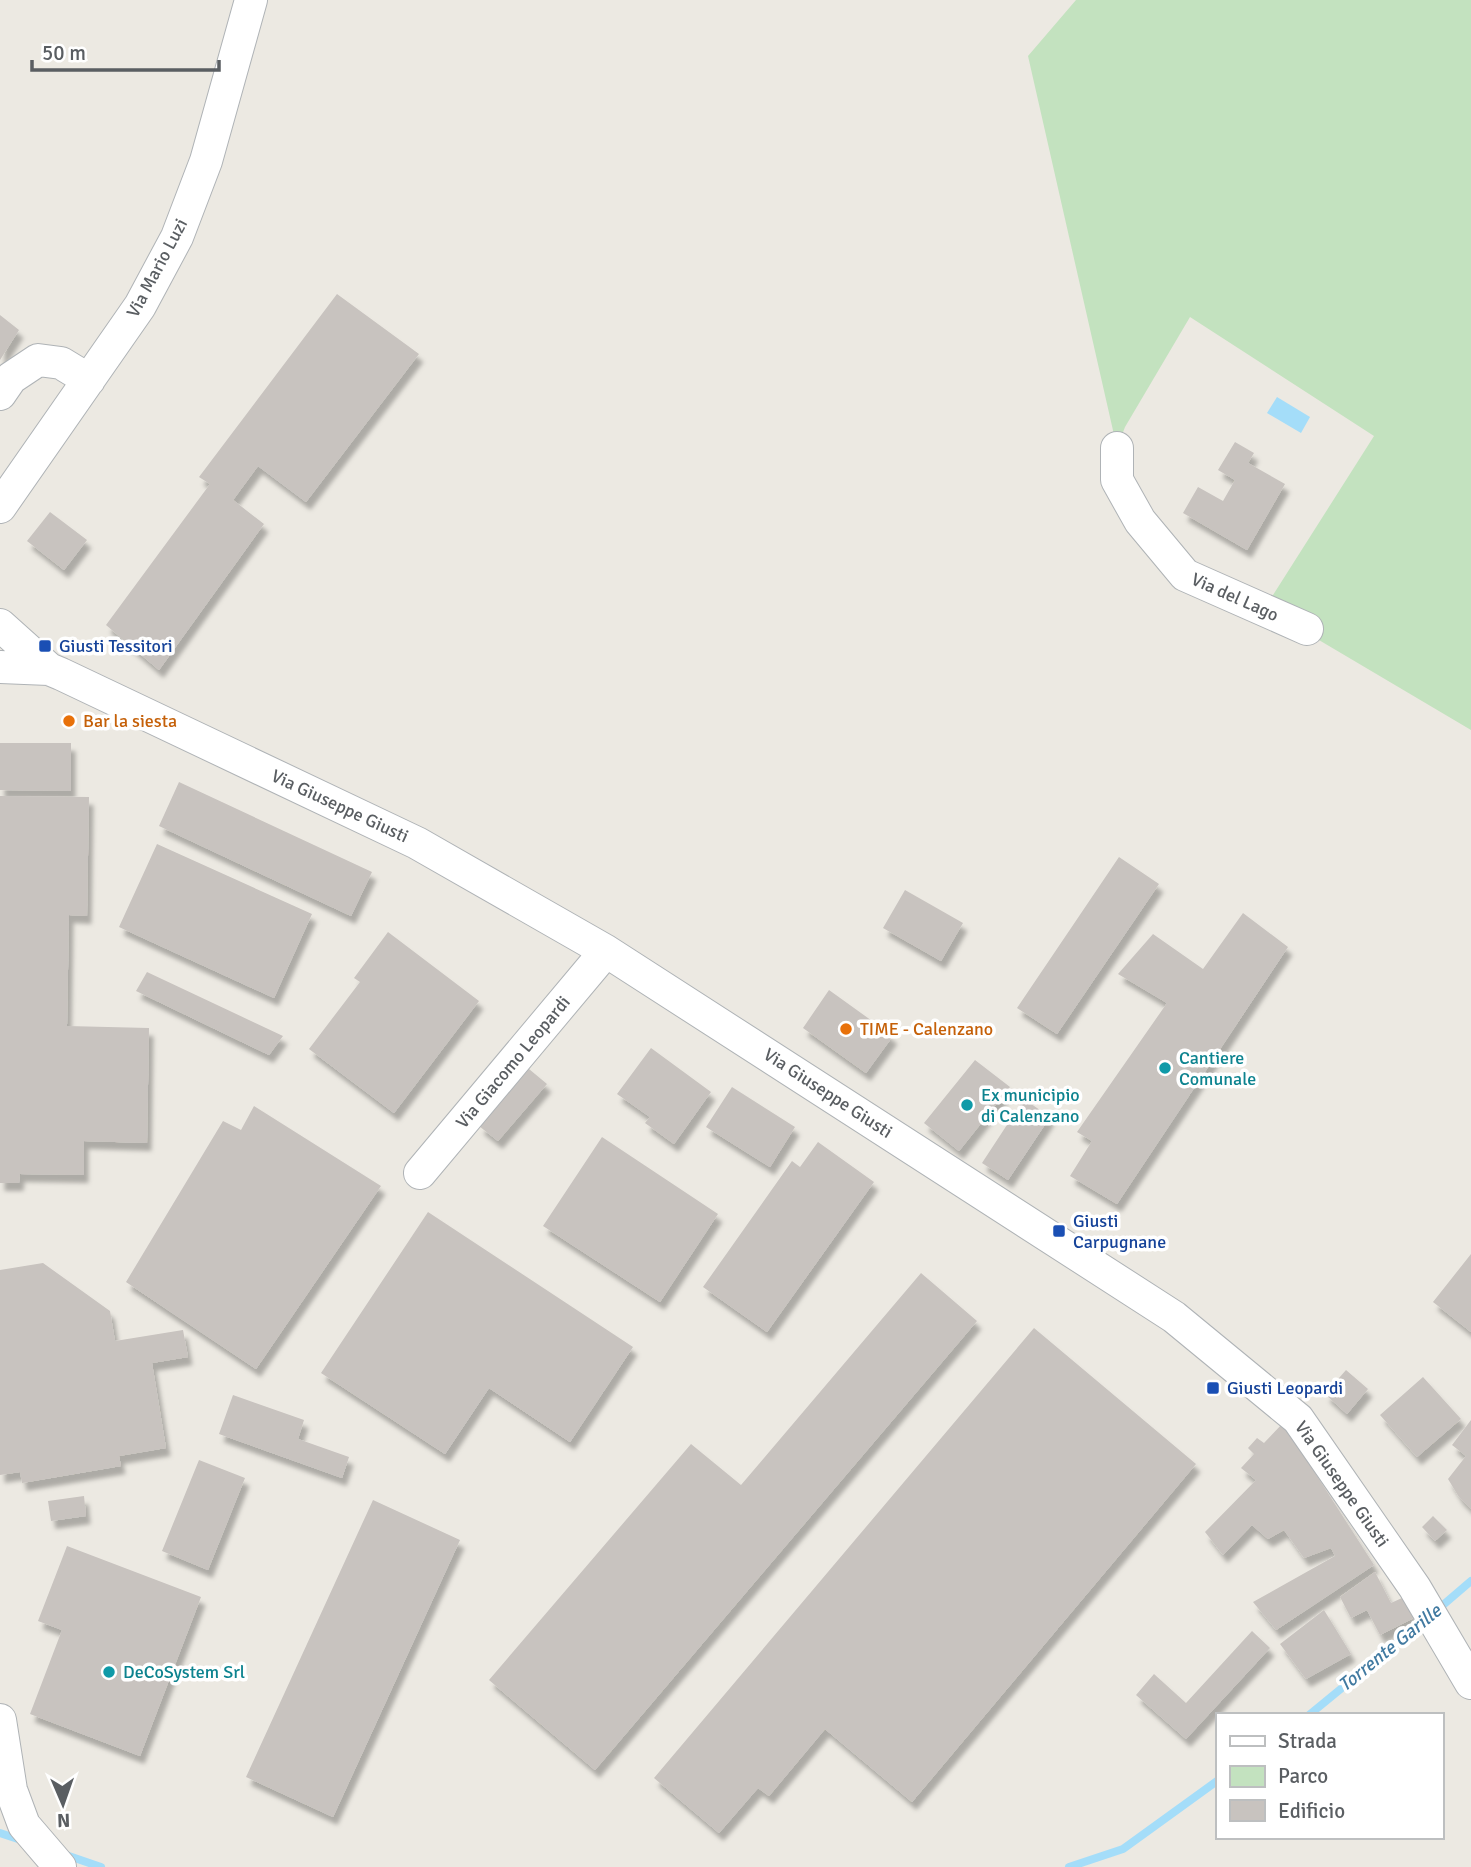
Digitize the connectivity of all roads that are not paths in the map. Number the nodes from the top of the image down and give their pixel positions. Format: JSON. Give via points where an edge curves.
{"nodes":[{"id":1,"x":251,"y":0,"type":"edge"},
{"id":2,"x":89,"y":380,"type":"junction"},
{"id":3,"x":0,"y":394,"type":"edge"},
{"id":4,"x":1117,"y":448,"type":"dead end"},
{"id":5,"x":0,"y":507,"type":"edge"},
{"id":6,"x":0,"y":625,"type":"edge"},
{"id":7,"x":1307,"y":629,"type":"dead end"},
{"id":8,"x":0,"y":667,"type":"edge"},
{"id":9,"x":49,"y":669,"type":"junction"},
{"id":10,"x":606,"y":951,"type":"junction"},
{"id":11,"x":420,"y":1173,"type":"dead end"},
{"id":12,"x":1471,"y":1683,"type":"edge"},
{"id":13,"x":0,"y":1720,"type":"edge"},
{"id":14,"x":60,"y":1867,"type":"edge"}],
"edges":[{"from":1,"to":2,"type":"street","name":"Via Mario Luzi","via":[[206,162],[177,237],[140,306]]},
{"from":2,"to":3,"type":"street","via":[[61,363],[38,360],[11,378]]},
{"from":2,"to":5,"type":"street","name":"Via Mario Luzi"},
{"from":4,"to":7,"type":"street","name":"Via del Lago","via":[[1117,480],[1140,521],[1185,575]]},
{"from":6,"to":9,"type":"street","name":"Via Giuseppe Giusti"},
{"from":8,"to":9,"type":"street","name":"Via Giuseppe Giusti"},
{"from":9,"to":10,"type":"street","name":"Via Giuseppe Giusti","via":[[417,843]]},
{"from":10,"to":11,"type":"street","name":"Via Giacomo Leopardi"},
{"from":10,"to":12,"type":"street","name":"Via Giuseppe Giusti","via":[[1174,1317],[1298,1419],[1425,1603]]},
{"from":13,"to":14,"type":"street","via":[[11,1790],[24,1825]]}]}
